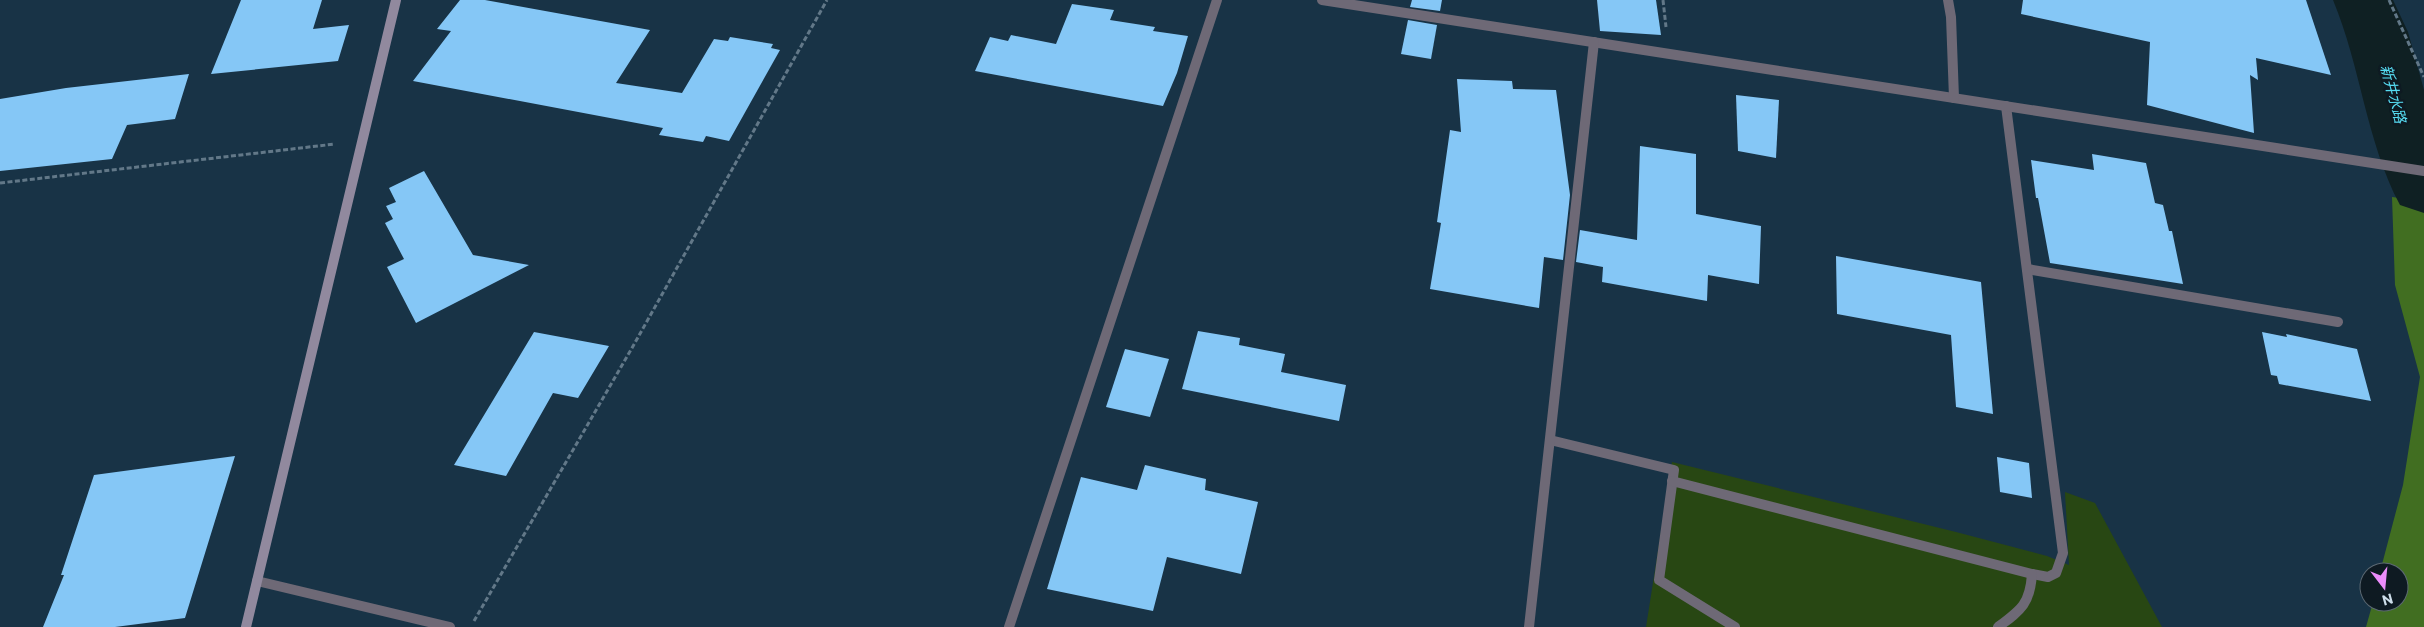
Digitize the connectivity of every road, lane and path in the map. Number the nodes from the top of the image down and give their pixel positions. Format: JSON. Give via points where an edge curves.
{"nodes":[{"id":1,"x":396,"y":0,"type":"edge"},
{"id":2,"x":827,"y":0,"type":"edge"},
{"id":3,"x":1217,"y":0,"type":"edge"},
{"id":4,"x":1322,"y":0,"type":"edge"},
{"id":5,"x":1948,"y":0,"type":"edge"},
{"id":6,"x":2389,"y":0,"type":"edge"},
{"id":7,"x":1594,"y":42,"type":"junction"},
{"id":8,"x":2424,"y":77,"type":"edge"},
{"id":9,"x":1954,"y":98,"type":"junction"},
{"id":10,"x":2006,"y":106,"type":"junction"},
{"id":11,"x":363,"y":140,"type":"junction"},
{"id":12,"x":2424,"y":171,"type":"edge"},
{"id":13,"x":0,"y":183,"type":"edge"},
{"id":14,"x":2027,"y":269,"type":"junction"},
{"id":15,"x":2338,"y":322,"type":"dead end"},
{"id":16,"x":1550,"y":440,"type":"junction"},
{"id":17,"x":1672,"y":481,"type":"junction"},
{"id":18,"x":2032,"y":574,"type":"junction"},
{"id":19,"x":257,"y":581,"type":"junction"},
{"id":20,"x":246,"y":627,"type":"edge"},
{"id":21,"x":450,"y":627,"type":"edge"},
{"id":22,"x":471,"y":627,"type":"edge"},
{"id":23,"x":1009,"y":627,"type":"edge"},
{"id":24,"x":1529,"y":627,"type":"edge"},
{"id":25,"x":1735,"y":627,"type":"edge"},
{"id":26,"x":1998,"y":627,"type":"edge"}],
"edges":[{"from":1,"to":11,"type":"street"},
{"from":2,"to":22,"type":"path"},
{"from":3,"to":23,"type":"street"},
{"from":4,"to":7,"type":"street"},
{"from":5,"to":9,"type":"street"},
{"from":6,"to":8,"type":"path"},
{"from":7,"to":9,"type":"street"},
{"from":7,"to":16,"type":"street"},
{"from":9,"to":10,"type":"street"},
{"from":10,"to":12,"type":"street"},
{"from":10,"to":14,"type":"street"},
{"from":11,"to":13,"type":"path"},
{"from":11,"to":19,"type":"street"},
{"from":14,"to":15,"type":"street"},
{"from":14,"to":18,"type":"street","via":[[2063,552],[2056,573],[2048,577]]},
{"from":16,"to":17,"type":"street","via":[[1674,470]]},
{"from":16,"to":24,"type":"street"},
{"from":17,"to":18,"type":"street"},
{"from":17,"to":25,"type":"street","via":[[1659,580]]},
{"from":18,"to":26,"type":"street","via":[[2027,604]]},
{"from":19,"to":20,"type":"street"},
{"from":19,"to":21,"type":"street"}]}
